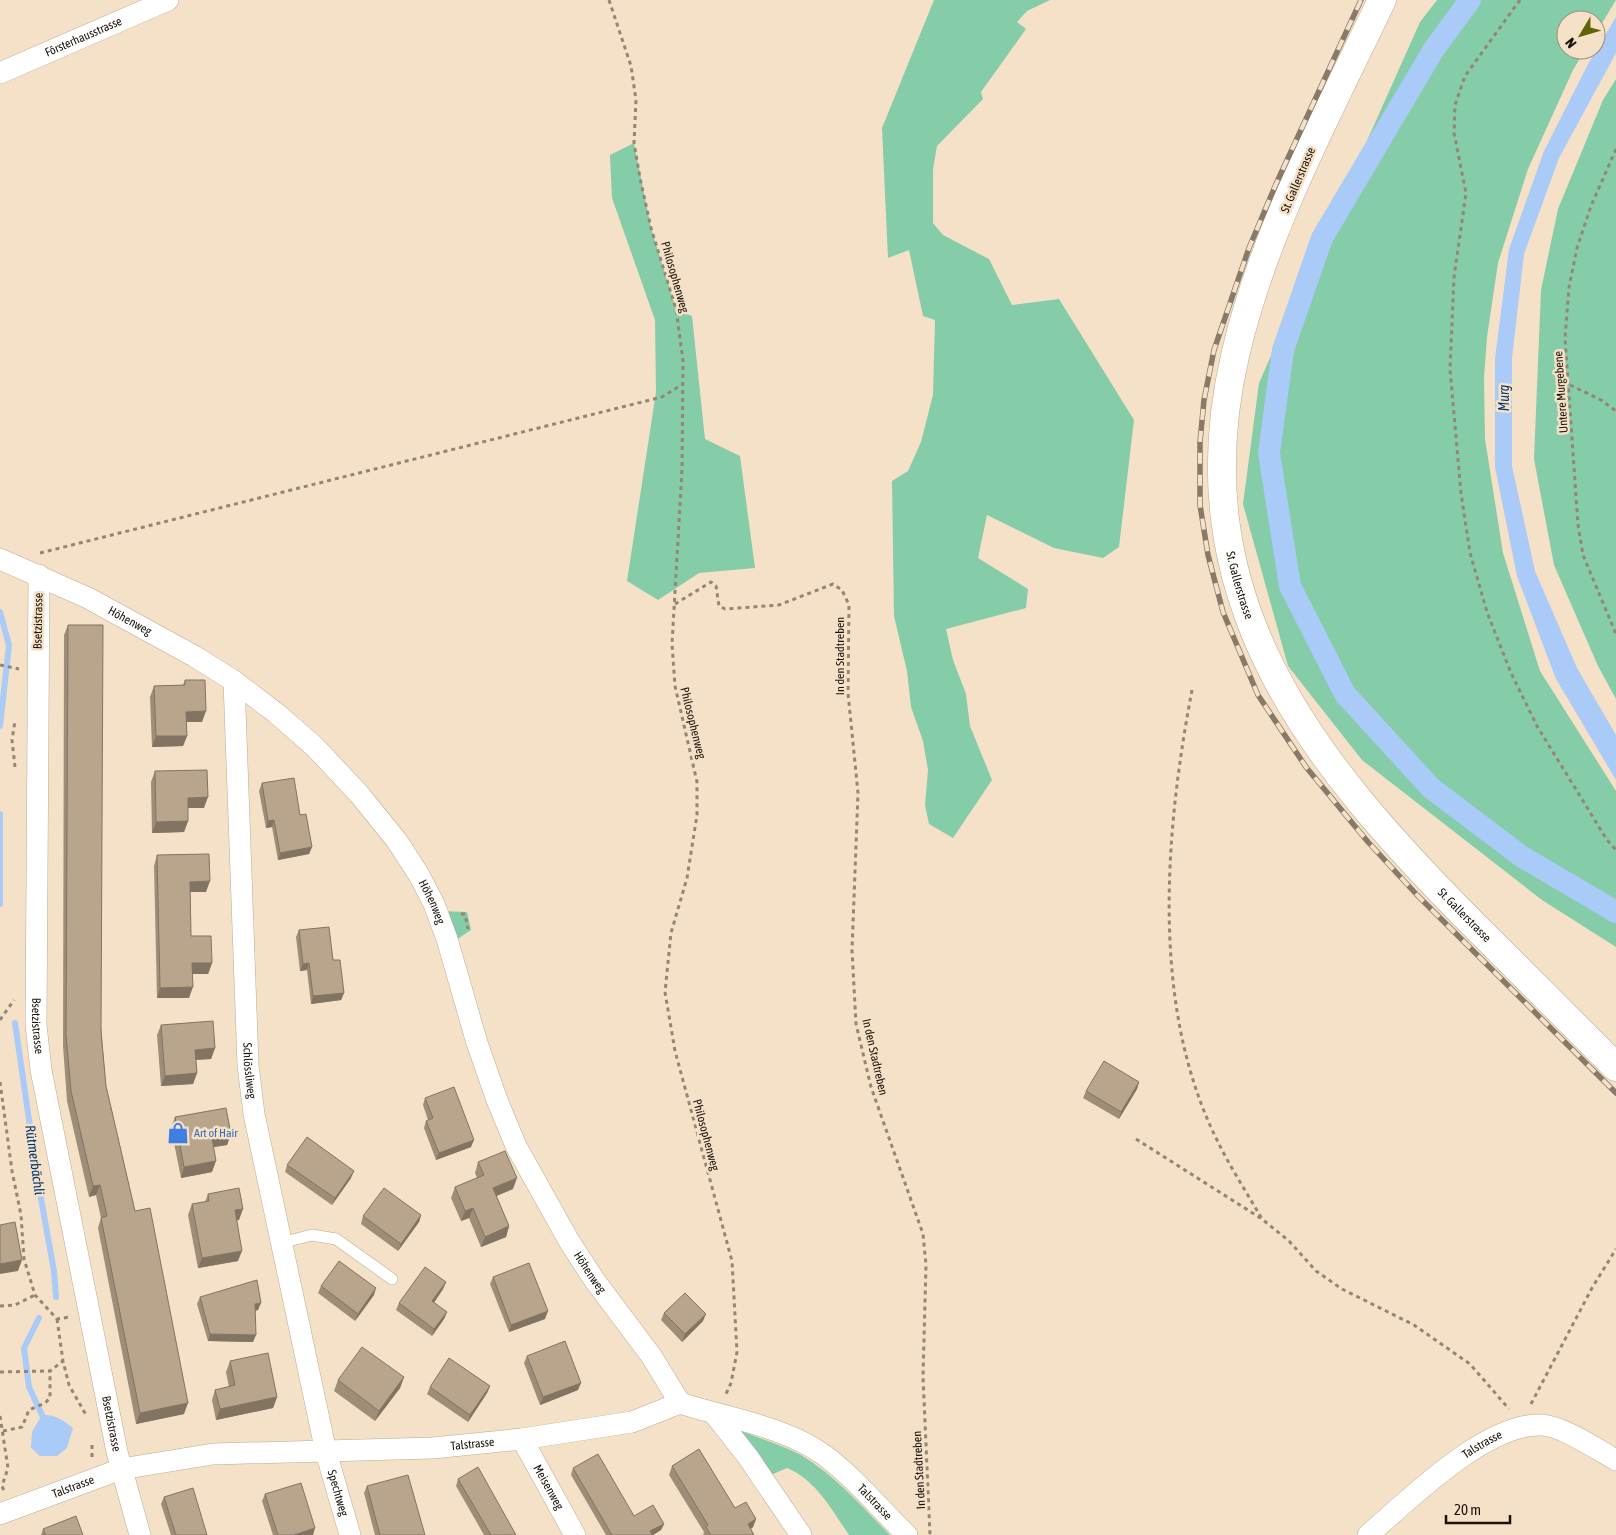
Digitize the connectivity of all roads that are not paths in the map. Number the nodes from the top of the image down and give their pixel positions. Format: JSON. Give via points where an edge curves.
{"nodes":[{"id":1,"x":168,"y":0,"type":"edge"},
{"id":2,"x":1382,"y":0,"type":"edge"},
{"id":3,"x":0,"y":73,"type":"edge"},
{"id":4,"x":4,"y":560,"type":"edge"},
{"id":5,"x":39,"y":575,"type":"junction"},
{"id":6,"x":234,"y":682,"type":"junction"},
{"id":7,"x":1616,"y":1067,"type":"edge"},
{"id":8,"x":281,"y":1243,"type":"junction"},
{"id":9,"x":392,"y":1279,"type":"dead end"},
{"id":10,"x":680,"y":1402,"type":"junction"},
{"id":11,"x":715,"y":1415,"type":"junction"},
{"id":12,"x":522,"y":1439,"type":"junction"},
{"id":13,"x":326,"y":1452,"type":"junction"},
{"id":14,"x":1616,"y":1460,"type":"edge"},
{"id":15,"x":121,"y":1469,"type":"junction"},
{"id":16,"x":4,"y":1506,"type":"edge"},
{"id":17,"x":140,"y":1535,"type":"edge"},
{"id":18,"x":350,"y":1535,"type":"edge"},
{"id":19,"x":575,"y":1535,"type":"edge"},
{"id":20,"x":801,"y":1535,"type":"edge"},
{"id":21,"x":907,"y":1535,"type":"edge"},
{"id":22,"x":1368,"y":1535,"type":"edge"}],
"edges":[{"from":1,"to":3,"type":"street","name":"Försterhausstrasse"},
{"from":2,"to":7,"type":"main road","name":"St. Gallerstrasse","via":[[1281,219],[1235,355],[1222,443],[1223,517],[1228,550],[1247,613],[1268,665],[1302,724],[1332,767],[1415,864]]},
{"from":4,"to":5,"type":"street","name":"Höhenweg"},
{"from":5,"to":6,"type":"street","name":"Höhenweg","via":[[194,656]]},
{"from":5,"to":15,"type":"street","name":"Bsetzistrasse","via":[[36,1025],[41,1070]]},
{"from":6,"to":8,"type":"street","name":"Schlössliweg","via":[[248,1065],[254,1114]]},
{"from":6,"to":10,"type":"street","name":"Höhenweg","via":[[315,747],[397,841],[419,875],[447,939],[477,1044],[516,1146],[568,1241],[652,1356]]},
{"from":8,"to":9,"type":"lane","via":[[312,1236],[336,1239]]},
{"from":8,"to":13,"type":"street","name":"Schlössliweg"},
{"from":10,"to":11,"type":"street","name":"Talstrasse"},
{"from":10,"to":12,"type":"street","name":"Talstrasse","via":[[632,1422]]},
{"from":11,"to":20,"type":"street"},
{"from":11,"to":21,"type":"street","name":"Talstrasse","via":[[741,1419],[823,1454]]},
{"from":12,"to":13,"type":"street","name":"Talstrasse","via":[[434,1448]]},
{"from":12,"to":19,"type":"street","name":"Meisenweg"},
{"from":13,"to":15,"type":"street","name":"Talstrasse","via":[[213,1454]]},
{"from":13,"to":18,"type":"street","name":"Spechtweg"},
{"from":14,"to":22,"type":"street","name":"Talstrasse","via":[[1572,1435],[1542,1425],[1519,1427],[1498,1434],[1445,1470]]},
{"from":15,"to":16,"type":"street","name":"Talstrasse"},
{"from":15,"to":17,"type":"street","name":"Bsetzistrasse"}]}
